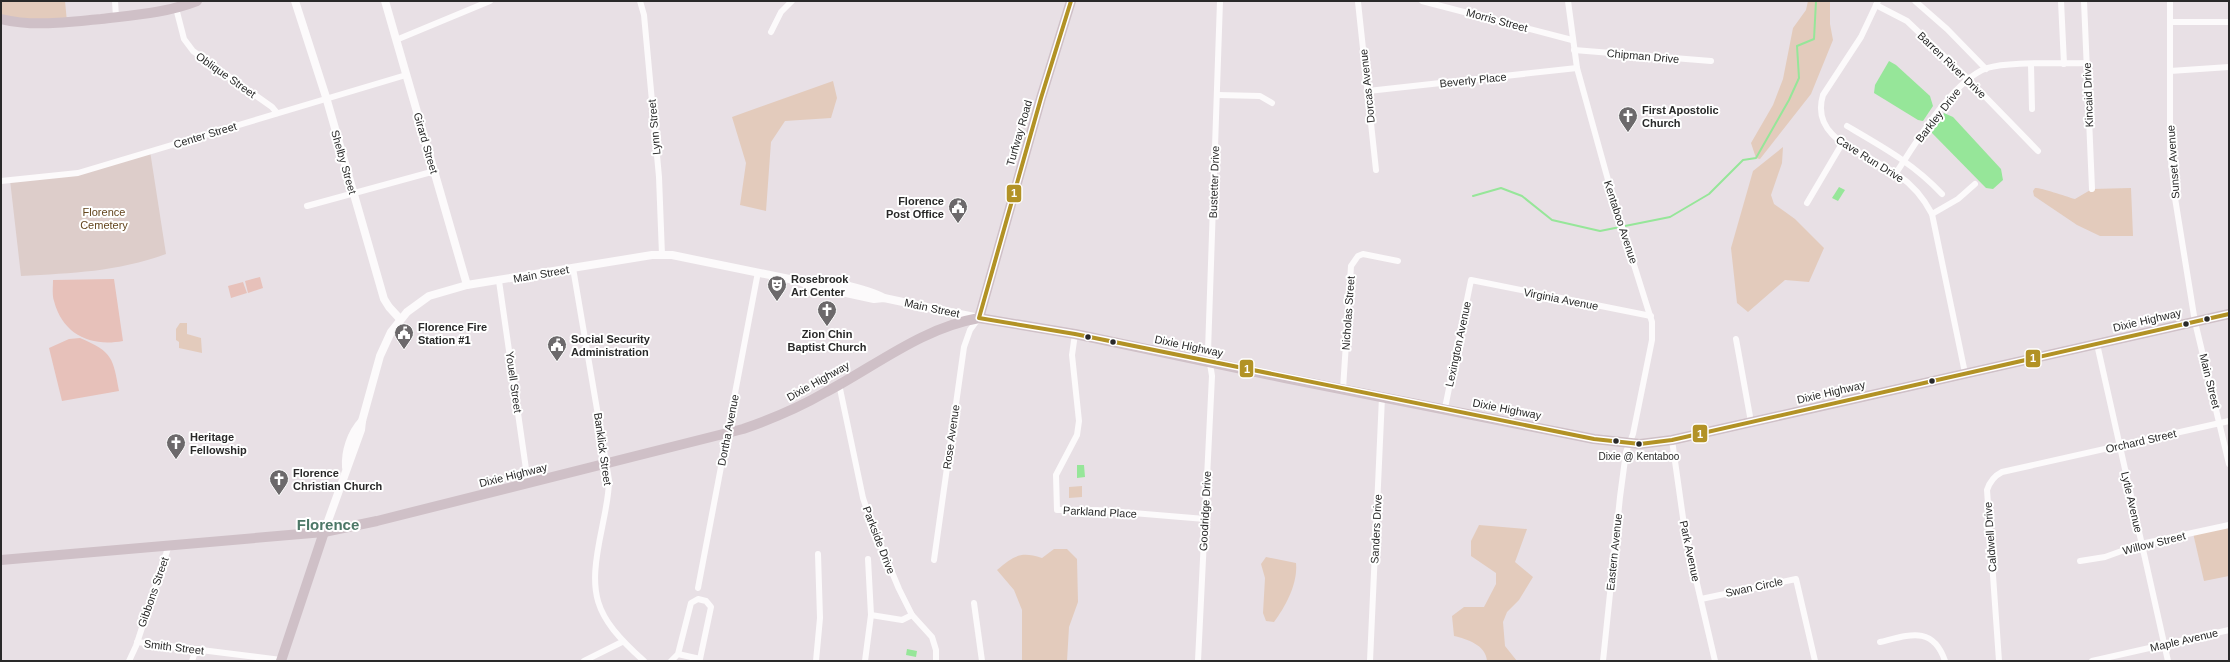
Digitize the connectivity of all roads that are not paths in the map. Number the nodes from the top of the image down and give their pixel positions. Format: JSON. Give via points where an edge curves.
{"nodes":[{"id":1,"x":115,"y":1,"type":"edge"},
{"id":2,"x":197,"y":1,"type":"edge"},
{"id":3,"x":295,"y":1,"type":"edge"},
{"id":4,"x":385,"y":1,"type":"edge"},
{"id":5,"x":490,"y":1,"type":"edge"},
{"id":6,"x":640,"y":1,"type":"edge"},
{"id":7,"x":792,"y":1,"type":"edge"},
{"id":8,"x":1072,"y":1,"type":"edge"},
{"id":9,"x":1220,"y":1,"type":"edge"},
{"id":10,"x":1422,"y":1,"type":"edge"},
{"id":11,"x":1568,"y":1,"type":"edge"},
{"id":12,"x":1915,"y":1,"type":"edge"},
{"id":13,"x":2061,"y":1,"type":"edge"},
{"id":14,"x":2084,"y":1,"type":"edge"},
{"id":15,"x":2170,"y":1,"type":"edge"},
{"id":16,"x":1358,"y":2,"type":"dead end"},
{"id":17,"x":1877,"y":3,"type":"edge"},
{"id":18,"x":176,"y":8,"type":"junction"},
{"id":19,"x":116,"y":17,"type":"junction"},
{"id":20,"x":1,"y":19,"type":"edge"},
{"id":21,"x":2170,"y":22,"type":"junction"},
{"id":22,"x":2229,"y":22,"type":"edge"},
{"id":23,"x":771,"y":32,"type":"dead end"},
{"id":24,"x":396,"y":40,"type":"junction"},
{"id":25,"x":1572,"y":40,"type":"junction"},
{"id":26,"x":1574,"y":50,"type":"junction"},
{"id":27,"x":1711,"y":61,"type":"dead end"},
{"id":28,"x":2087,"y":63,"type":"junction"},
{"id":29,"x":2064,"y":64,"type":"junction"},
{"id":30,"x":2031,"y":65,"type":"junction"},
{"id":31,"x":2229,"y":66,"type":"edge"},
{"id":32,"x":1577,"y":68,"type":"junction"},
{"id":33,"x":1986,"y":69,"type":"junction"},
{"id":34,"x":2170,"y":72,"type":"junction"},
{"id":35,"x":406,"y":74,"type":"junction"},
{"id":36,"x":1969,"y":80,"type":"junction"},
{"id":37,"x":1368,"y":91,"type":"junction"},
{"id":38,"x":1218,"y":95,"type":"junction"},
{"id":39,"x":326,"y":97,"type":"junction"},
{"id":40,"x":1272,"y":103,"type":"dead end"},
{"id":41,"x":2032,"y":109,"type":"dead end"},
{"id":42,"x":277,"y":113,"type":"junction"},
{"id":43,"x":1847,"y":126,"type":"dead end"},
{"id":44,"x":1843,"y":142,"type":"junction"},
{"id":45,"x":2038,"y":151,"type":"dead end"},
{"id":46,"x":1905,"y":160,"type":"junction"},
{"id":47,"x":1376,"y":170,"type":"dead end"},
{"id":48,"x":435,"y":171,"type":"junction"},
{"id":49,"x":1896,"y":174,"type":"junction"},
{"id":50,"x":1,"y":181,"type":"edge"},
{"id":51,"x":1975,"y":184,"type":"dead end"},
{"id":52,"x":2092,"y":189,"type":"dead end"},
{"id":53,"x":353,"y":192,"type":"junction"},
{"id":54,"x":1942,"y":194,"type":"dead end"},
{"id":55,"x":1807,"y":203,"type":"dead end"},
{"id":56,"x":307,"y":206,"type":"dead end"},
{"id":57,"x":1932,"y":214,"type":"junction"},
{"id":58,"x":662,"y":255,"type":"junction"},
{"id":59,"x":1398,"y":261,"type":"dead end"},
{"id":60,"x":573,"y":268,"type":"junction"},
{"id":61,"x":758,"y":272,"type":"junction"},
{"id":62,"x":1471,"y":280,"type":"joint"},
{"id":63,"x":499,"y":281,"type":"junction"},
{"id":64,"x":467,"y":285,"type":"junction"},
{"id":65,"x":2229,"y":314,"type":"edge"},
{"id":66,"x":1651,"y":316,"type":"junction"},
{"id":67,"x":979,"y":318,"type":"junction"},
{"id":68,"x":400,"y":319,"type":"junction"},
{"id":69,"x":2195,"y":322,"type":"junction"},
{"id":70,"x":1076,"y":334,"type":"junction"},
{"id":71,"x":1736,"y":339,"type":"dead end"},
{"id":72,"x":2097,"y":344,"type":"junction"},
{"id":73,"x":1210,"y":362,"type":"junction"},
{"id":74,"x":1965,"y":373,"type":"junction"},
{"id":75,"x":839,"y":384,"type":"junction"},
{"id":76,"x":1343,"y":389,"type":"junction"},
{"id":77,"x":1382,"y":397,"type":"junction"},
{"id":78,"x":1445,"y":408,"type":"junction"},
{"id":79,"x":2229,"y":421,"type":"edge"},
{"id":80,"x":1751,"y":422,"type":"junction"},
{"id":81,"x":2220,"y":423,"type":"junction"},
{"id":82,"x":728,"y":433,"type":"junction"},
{"id":83,"x":1672,"y":440,"type":"junction"},
{"id":84,"x":1630,"y":443,"type":"junction"},
{"id":85,"x":2119,"y":446,"type":"junction"},
{"id":86,"x":2053,"y":460,"type":"joint"},
{"id":87,"x":607,"y":464,"type":"junction"},
{"id":88,"x":2229,"y":464,"type":"edge"},
{"id":89,"x":528,"y":483,"type":"junction"},
{"id":90,"x":1205,"y":519,"type":"junction"},
{"id":91,"x":2229,"y":525,"type":"edge"},
{"id":92,"x":324,"y":532,"type":"junction"},
{"id":93,"x":2141,"y":544,"type":"junction"},
{"id":94,"x":169,"y":546,"type":"junction"},
{"id":95,"x":818,"y":554,"type":"dead end"},
{"id":96,"x":868,"y":559,"type":"dead end"},
{"id":97,"x":1,"y":560,"type":"edge"},
{"id":98,"x":934,"y":560,"type":"dead end"},
{"id":99,"x":2080,"y":562,"type":"dead end"},
{"id":100,"x":698,"y":588,"type":"dead end"},
{"id":101,"x":1700,"y":599,"type":"junction"},
{"id":102,"x":974,"y":603,"type":"dead end"},
{"id":103,"x":871,"y":615,"type":"junction"},
{"id":104,"x":912,"y":615,"type":"junction"},
{"id":105,"x":2229,"y":630,"type":"edge"},
{"id":106,"x":137,"y":642,"type":"junction"},
{"id":107,"x":622,"y":642,"type":"junction"},
{"id":108,"x":1880,"y":642,"type":"dead end"},
{"id":109,"x":2164,"y":645,"type":"junction"},
{"id":110,"x":196,"y":649,"type":"junction"},
{"id":111,"x":678,"y":654,"type":"junction"},
{"id":112,"x":281,"y":660,"type":"edge"},
{"id":113,"x":129,"y":661,"type":"edge"},
{"id":114,"x":192,"y":661,"type":"edge"},
{"id":115,"x":584,"y":661,"type":"edge"},
{"id":116,"x":644,"y":661,"type":"edge"},
{"id":117,"x":671,"y":661,"type":"edge"},
{"id":118,"x":816,"y":661,"type":"edge"},
{"id":119,"x":865,"y":661,"type":"edge"},
{"id":120,"x":936,"y":661,"type":"edge"},
{"id":121,"x":982,"y":661,"type":"edge"},
{"id":122,"x":1198,"y":661,"type":"edge"},
{"id":123,"x":1370,"y":661,"type":"edge"},
{"id":124,"x":1603,"y":661,"type":"edge"},
{"id":125,"x":1715,"y":661,"type":"edge"},
{"id":126,"x":1815,"y":661,"type":"edge"},
{"id":127,"x":1945,"y":661,"type":"edge"},
{"id":128,"x":1999,"y":661,"type":"edge"},
{"id":129,"x":2092,"y":661,"type":"edge"},
{"id":130,"x":2168,"y":661,"type":"edge"}],
"edges":[{"from":1,"to":19,"type":"street"},
{"from":2,"to":18,"type":"main road"},
{"from":3,"to":39,"type":"street","name":"Shelby Street"},
{"from":4,"to":24,"type":"street","name":"Girard Street"},
{"from":5,"to":24,"type":"street"},
{"from":6,"to":58,"type":"street","name":"Lynn Street","via":[[644,15],[659,171]]},
{"from":7,"to":23,"type":"street","via":[[781,12]]},
{"from":8,"to":67,"type":"main road","name":"Turfway Road","via":[[1040,102]]},
{"from":9,"to":38,"type":"street","name":"Bustetter Drive"},
{"from":10,"to":25,"type":"street","name":"Morris Street"},
{"from":11,"to":25,"type":"street","name":"Kentaboo Avenue"},
{"from":12,"to":33,"type":"street"},
{"from":13,"to":29,"type":"street"},
{"from":14,"to":28,"type":"street","name":"Kincaid Drive"},
{"from":15,"to":21,"type":"street","name":"Sunset Avenue"},
{"from":16,"to":37,"type":"street","name":"Dorcas Avenue"},
{"from":17,"to":36,"type":"street","name":"Barren River Drive","via":[[1907,20]]},
{"from":17,"to":44,"type":"street","name":"Cave Run Drive","via":[[1861,37],[1823,94],[1820,105],[1821,118],[1828,130]]},
{"from":18,"to":19,"type":"main road"},
{"from":18,"to":42,"type":"street","name":"Oblique Street","via":[[184,39],[193,51],[272,106]]},
{"from":19,"to":20,"type":"main road","via":[[54,24]]},
{"from":21,"to":22,"type":"street"},
{"from":21,"to":34,"type":"street","name":"Sunset Avenue"},
{"from":24,"to":35,"type":"street","name":"Girard Street"},
{"from":25,"to":26,"type":"street","name":"Kentaboo Avenue"},
{"from":26,"to":27,"type":"street","name":"Chipman Drive"},
{"from":26,"to":32,"type":"street","name":"Kentaboo Avenue"},
{"from":28,"to":29,"type":"street","name":"Barkley Drive"},
{"from":28,"to":52,"type":"street","name":"Kincaid Drive"},
{"from":29,"to":30,"type":"street","name":"Barkley Drive"},
{"from":30,"to":33,"type":"street","name":"Barkley Drive"},
{"from":30,"to":41,"type":"street"},
{"from":31,"to":34,"type":"street"},
{"from":32,"to":37,"type":"street","name":"Beverly Place"},
{"from":32,"to":66,"type":"street","name":"Kentaboo Avenue","via":[[1613,198]]},
{"from":33,"to":36,"type":"street","name":"Barkley Drive"},
{"from":34,"to":69,"type":"street","name":"Sunset Avenue","via":[[2170,151]]},
{"from":35,"to":39,"type":"street","name":"Center Street"},
{"from":35,"to":48,"type":"street","name":"Girard Street"},
{"from":36,"to":45,"type":"street","name":"Barren River Drive"},
{"from":36,"to":46,"type":"street","name":"Barkley Drive","via":[[1942,106]]},
{"from":37,"to":47,"type":"street","name":"Dorcas Avenue"},
{"from":38,"to":40,"type":"street","via":[[1260,96]]},
{"from":38,"to":73,"type":"street","name":"Bustetter Drive","via":[[1208,351]]},
{"from":39,"to":42,"type":"street","name":"Center Street"},
{"from":39,"to":53,"type":"street","name":"Shelby Street"},
{"from":42,"to":50,"type":"street","name":"Center Street","via":[[78,172]]},
{"from":43,"to":46,"type":"street"},
{"from":44,"to":49,"type":"street","name":"Cave Run Drive"},
{"from":44,"to":55,"type":"street"},
{"from":46,"to":49,"type":"street","name":"Barkley Drive"},
{"from":46,"to":54,"type":"street"},
{"from":48,"to":53,"type":"street"},
{"from":48,"to":64,"type":"street","name":"Girard Street"},
{"from":49,"to":57,"type":"street","name":"Cave Run Drive","via":[[1914,188]]},
{"from":51,"to":57,"type":"street","via":[[1958,199]]},
{"from":53,"to":56,"type":"street"},
{"from":53,"to":68,"type":"street","name":"Shelby Street","via":[[384,299]]},
{"from":57,"to":74,"type":"street","name":"Cave Run Drive"},
{"from":58,"to":60,"type":"street","name":"Main Street"},
{"from":58,"to":61,"type":"street","name":"Main Street"},
{"from":59,"to":76,"type":"street","name":"Nicholas Street","via":[[1363,254],[1354,261]]},
{"from":60,"to":63,"type":"street","name":"Main Street"},
{"from":60,"to":87,"type":"street","name":"Banklick Street"},
{"from":61,"to":67,"type":"street","name":"Main Street","via":[[799,281],[809,279],[846,286],[876,293],[884,298]]},
{"from":61,"to":82,"type":"street","name":"Dortha Avenue"},
{"from":62,"to":66,"type":"street","name":"Virginia Avenue"},
{"from":62,"to":78,"type":"street","name":"Lexington Avenue"},
{"from":63,"to":64,"type":"street","name":"Main Street"},
{"from":63,"to":89,"type":"street","name":"Youell Street"},
{"from":64,"to":68,"type":"street","name":"Main Street","via":[[433,294],[416,304]]},
{"from":65,"to":69,"type":"main road","name":"Dixie Highway"},
{"from":66,"to":84,"type":"street","name":"Kentaboo Avenue","via":[[1652,340]]},
{"from":67,"to":70,"type":"main road","name":"Dixie Highway"},
{"from":67,"to":75,"type":"main road","name":"Dixie Highway","via":[[964,320],[932,332]]},
{"from":67,"to":98,"type":"street","name":"Rose Avenue","via":[[970,330],[964,347]]},
{"from":68,"to":92,"type":"street","name":"Main Street","via":[[382,349],[362,421],[355,428],[345,456],[346,468]]},
{"from":69,"to":72,"type":"main road","name":"Dixie Highway"},
{"from":69,"to":81,"type":"street","name":"Main Street"},
{"from":70,"to":73,"type":"main road","name":"Dixie Highway"},
{"from":70,"to":90,"type":"street","name":"Parkland Place","via":[[1072,355],[1079,421],[1077,435],[1056,475],[1057,510],[1097,510]]},
{"from":71,"to":80,"type":"street"},
{"from":72,"to":74,"type":"main road","name":"Dixie Highway"},
{"from":72,"to":85,"type":"street","name":"Lytle Avenue"},
{"from":73,"to":76,"type":"main road","name":"Dixie Highway"},
{"from":73,"to":90,"type":"street","name":"Goodridge Drive","via":[[1212,376]]},
{"from":74,"to":80,"type":"main road","name":"Dixie Highway"},
{"from":75,"to":82,"type":"main road","name":"Dixie Highway","via":[[785,413]]},
{"from":75,"to":104,"type":"street","name":"Parkside Drive","via":[[863,498]]},
{"from":76,"to":77,"type":"main road","name":"Dixie Highway"},
{"from":77,"to":78,"type":"main road","name":"Dixie Highway"},
{"from":77,"to":123,"type":"street","name":"Sanders Drive"},
{"from":78,"to":84,"type":"main road","name":"Dixie Highway","via":[[1594,439]]},
{"from":79,"to":81,"type":"street","name":"Orchard Street"},
{"from":80,"to":83,"type":"main road","name":"Dixie Highway"},
{"from":81,"to":85,"type":"street","name":"Orchard Street"},
{"from":81,"to":88,"type":"street","name":"Main Street"},
{"from":82,"to":87,"type":"main road","name":"Dixie Highway"},
{"from":82,"to":100,"type":"street","name":"Dortha Avenue"},
{"from":83,"to":84,"type":"main road","name":"Dixie Highway"},
{"from":83,"to":101,"type":"street","name":"Park Avenue","via":[[1685,532]]},
{"from":84,"to":124,"type":"street","name":"Eastern Avenue","via":[[1626,452],[1620,497]]},
{"from":85,"to":86,"type":"street","name":"Orchard Street"},
{"from":85,"to":93,"type":"street","name":"Lytle Avenue"},
{"from":86,"to":128,"type":"street","name":"Caldwell Drive","via":[[2002,472],[1989,482],[1987,490]]},
{"from":87,"to":89,"type":"main road","name":"Dixie Highway"},
{"from":87,"to":107,"type":"street","name":"Banklick Street","via":[[608,495],[596,556],[596,600]]},
{"from":89,"to":92,"type":"main road","name":"Dixie Highway"},
{"from":90,"to":122,"type":"street","name":"Goodridge Drive"},
{"from":91,"to":93,"type":"street","name":"Willow Street"},
{"from":92,"to":94,"type":"main road","name":"Dixie Highway"},
{"from":92,"to":112,"type":"main road"},
{"from":93,"to":99,"type":"street","name":"Willow Street","via":[[2105,557]]},
{"from":93,"to":109,"type":"street","name":"Lytle Avenue"},
{"from":94,"to":97,"type":"main road","name":"Dixie Highway"},
{"from":94,"to":106,"type":"street","name":"Gibbons Street"},
{"from":95,"to":118,"type":"street","via":[[820,618]]},
{"from":96,"to":103,"type":"street"},
{"from":101,"to":125,"type":"street","name":"Park Avenue"},
{"from":101,"to":126,"type":"street","name":"Swan Circle","via":[[1796,578]]},
{"from":102,"to":121,"type":"street"},
{"from":103,"to":104,"type":"street","via":[[902,620]]},
{"from":103,"to":119,"type":"street"},
{"from":104,"to":120,"type":"street","name":"Parkside Drive","via":[[932,637]]},
{"from":105,"to":109,"type":"street","name":"Maple Avenue"},
{"from":106,"to":110,"type":"street","name":"Smith Street"},
{"from":106,"to":113,"type":"street","name":"Gibbons Street"},
{"from":107,"to":115,"type":"street"},
{"from":107,"to":116,"type":"street","name":"Banklick Street"},
{"from":108,"to":127,"type":"street","via":[[1922,635],[1935,642],[1941,649]]},
{"from":109,"to":129,"type":"street","name":"Maple Avenue"},
{"from":109,"to":130,"type":"street","name":"Lytle Avenue"},
{"from":110,"to":112,"type":"street","name":"Smith Street"},
{"from":110,"to":114,"type":"street"},
{"from":111,"to":111,"type":"street","via":[[691,603],[698,599],[706,601],[711,607],[700,659]]},
{"from":111,"to":117,"type":"street"}]}
